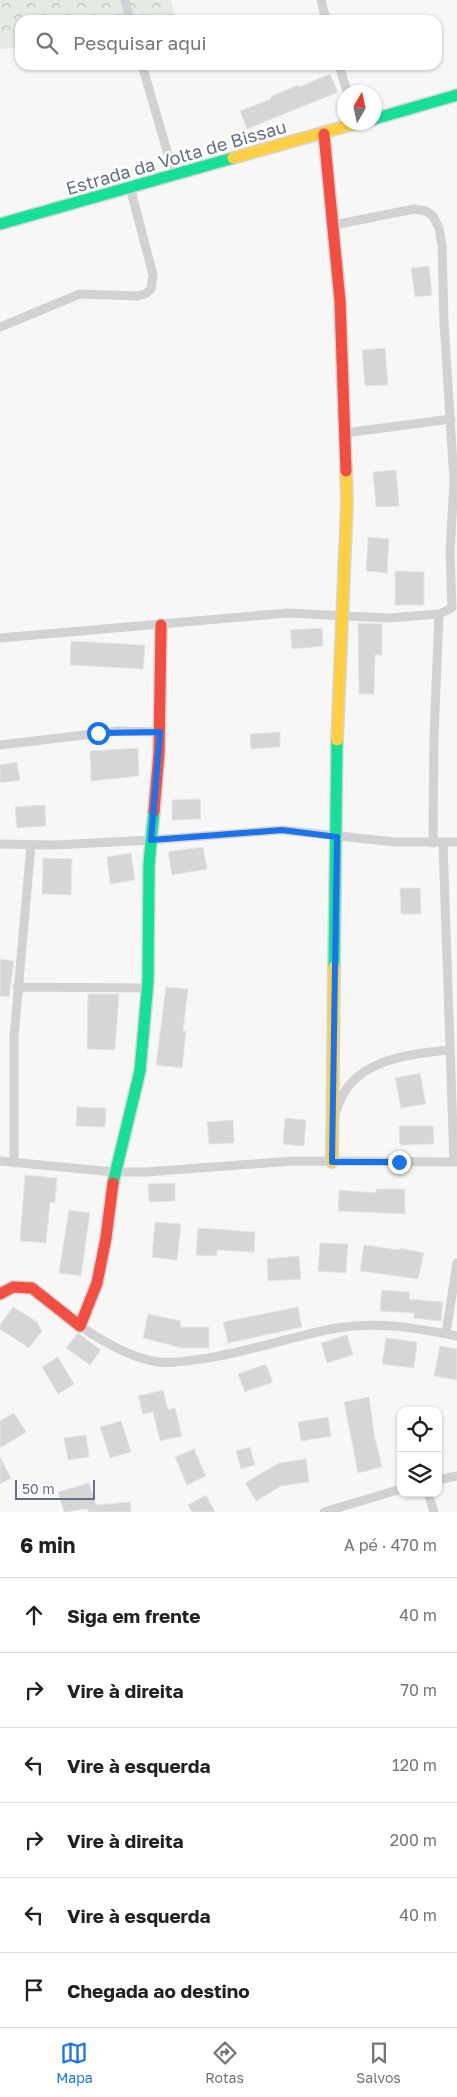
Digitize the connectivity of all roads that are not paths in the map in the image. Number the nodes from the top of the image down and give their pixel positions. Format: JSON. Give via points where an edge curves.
{"nodes":[{"id":1,"x":124,"y":0,"type":"edge"},
{"id":2,"x":322,"y":0,"type":"edge"},
{"id":3,"x":128,"y":15,"type":"edge"},
{"id":4,"x":325,"y":15,"type":"edge"},
{"id":5,"x":143,"y":70,"type":"edge"},
{"id":6,"x":340,"y":70,"type":"edge"},
{"id":7,"x":345,"y":85,"type":"edge"},
{"id":8,"x":457,"y":95,"type":"edge"},
{"id":9,"x":382,"y":116,"type":"edge"},
{"id":10,"x":337,"y":130,"type":"edge"},
{"id":11,"x":324,"y":134,"type":"junction"},
{"id":12,"x":174,"y":175,"type":"junction"},
{"id":13,"x":130,"y":188,"type":"junction"},
{"id":14,"x":0,"y":224,"type":"edge"},
{"id":15,"x":334,"y":225,"type":"junction"},
{"id":16,"x":0,"y":327,"type":"edge"},
{"id":17,"x":451,"y":419,"type":"junction"},
{"id":18,"x":345,"y":433,"type":"junction"},
{"id":19,"x":454,"y":607,"type":"edge"},
{"id":20,"x":439,"y":614,"type":"junction"},
{"id":21,"x":341,"y":615,"type":"junction"},
{"id":22,"x":161,"y":625,"type":"junction"},
{"id":23,"x":0,"y":638,"type":"edge"},
{"id":24,"x":160,"y":732,"type":"junction"},
{"id":25,"x":0,"y":745,"type":"edge"},
{"id":26,"x":337,"y":837,"type":"junction"},
{"id":27,"x":151,"y":840,"type":"junction"},
{"id":28,"x":457,"y":842,"type":"edge"},
{"id":29,"x":433,"y":843,"type":"junction"},
{"id":30,"x":443,"y":843,"type":"junction"},
{"id":31,"x":0,"y":844,"type":"edge"},
{"id":32,"x":31,"y":845,"type":"junction"},
{"id":33,"x":17,"y":987,"type":"junction"},
{"id":34,"x":148,"y":988,"type":"junction"},
{"id":35,"x":450,"y":1050,"type":"junction"},
{"id":36,"x":333,"y":1119,"type":"junction"},
{"id":37,"x":0,"y":1161,"type":"edge"},
{"id":38,"x":332,"y":1162,"type":"junction"},
{"id":39,"x":456,"y":1162,"type":"edge"},
{"id":40,"x":14,"y":1163,"type":"junction"},
{"id":41,"x":114,"y":1172,"type":"junction"},
{"id":42,"x":457,"y":1263,"type":"edge"},
{"id":43,"x":0,"y":1294,"type":"edge"},
{"id":44,"x":80,"y":1326,"type":"junction"},
{"id":45,"x":446,"y":1334,"type":"junction"},
{"id":46,"x":457,"y":1336,"type":"edge"},
{"id":47,"x":457,"y":1476,"type":"edge"},
{"id":48,"x":442,"y":1479,"type":"edge"},
{"id":49,"x":397,"y":1489,"type":"edge"},
{"id":50,"x":429,"y":1497,"type":"edge"},
{"id":51,"x":324,"y":1512,"type":"edge"},
{"id":52,"x":434,"y":1512,"type":"edge"}],
"edges":[{"from":1,"to":3,"type":"street"},
{"from":2,"to":4,"type":"street"},
{"from":5,"to":12,"type":"street"},
{"from":6,"to":7,"type":"street"},
{"from":8,"to":9,"type":"street"},
{"from":10,"to":11,"type":"street","name":"Estrada da Volta de Bissau"},
{"from":11,"to":12,"type":"street","name":"Estrada da Volta de Bissau"},
{"from":11,"to":15,"type":"street"},
{"from":12,"to":13,"type":"street","name":"Estrada da Volta de Bissau"},
{"from":13,"to":14,"type":"street","name":"Estrada da Volta de Bissau"},
{"from":13,"to":16,"type":"street","via":[[153,275],[151,290],[137,296],[80,294]]},
{"from":15,"to":17,"type":"street","via":[[414,209],[433,216],[439,228],[444,260],[444,331]]},
{"from":15,"to":18,"type":"street"},
{"from":17,"to":18,"type":"street"},
{"from":17,"to":19,"type":"street","via":[[454,481],[450,553]]},
{"from":18,"to":21,"type":"street","via":[[347,502]]},
{"from":19,"to":20,"type":"street"},
{"from":20,"to":21,"type":"street","via":[[408,618]]},
{"from":20,"to":29,"type":"street"},
{"from":21,"to":22,"type":"street","via":[[287,613]]},
{"from":21,"to":26,"type":"street"},
{"from":22,"to":23,"type":"street"},
{"from":22,"to":24,"type":"street"},
{"from":24,"to":25,"type":"street","via":[[118,731]]},
{"from":24,"to":27,"type":"street"},
{"from":26,"to":27,"type":"street","via":[[275,830]]},
{"from":26,"to":29,"type":"street"},
{"from":26,"to":36,"type":"street"},
{"from":27,"to":32,"type":"street"},
{"from":27,"to":34,"type":"street"},
{"from":28,"to":30,"type":"street"},
{"from":29,"to":30,"type":"street"},
{"from":30,"to":35,"type":"street"},
{"from":31,"to":32,"type":"street"},
{"from":32,"to":33,"type":"street"},
{"from":33,"to":34,"type":"street"},
{"from":33,"to":40,"type":"street","via":[[13,1053]]},
{"from":34,"to":41,"type":"street","via":[[140,1071]]},
{"from":35,"to":36,"type":"street","via":[[385,1062],[366,1070],[345,1090]]},
{"from":35,"to":39,"type":"street"},
{"from":36,"to":38,"type":"street"},
{"from":37,"to":40,"type":"street"},
{"from":38,"to":39,"type":"street"},
{"from":38,"to":41,"type":"street","via":[[293,1161],[173,1171]]},
{"from":40,"to":41,"type":"street"},
{"from":41,"to":44,"type":"street","via":[[97,1283]]},
{"from":42,"to":45,"type":"street"},
{"from":43,"to":44,"type":"street","via":[[13,1287],[32,1288]]},
{"from":44,"to":45,"type":"street","via":[[142,1359],[160,1362],[183,1362],[238,1353],[337,1328],[370,1324]]},
{"from":45,"to":46,"type":"street"},
{"from":47,"to":48,"type":"street"},
{"from":49,"to":51,"type":"street"},
{"from":50,"to":52,"type":"street"}]}
